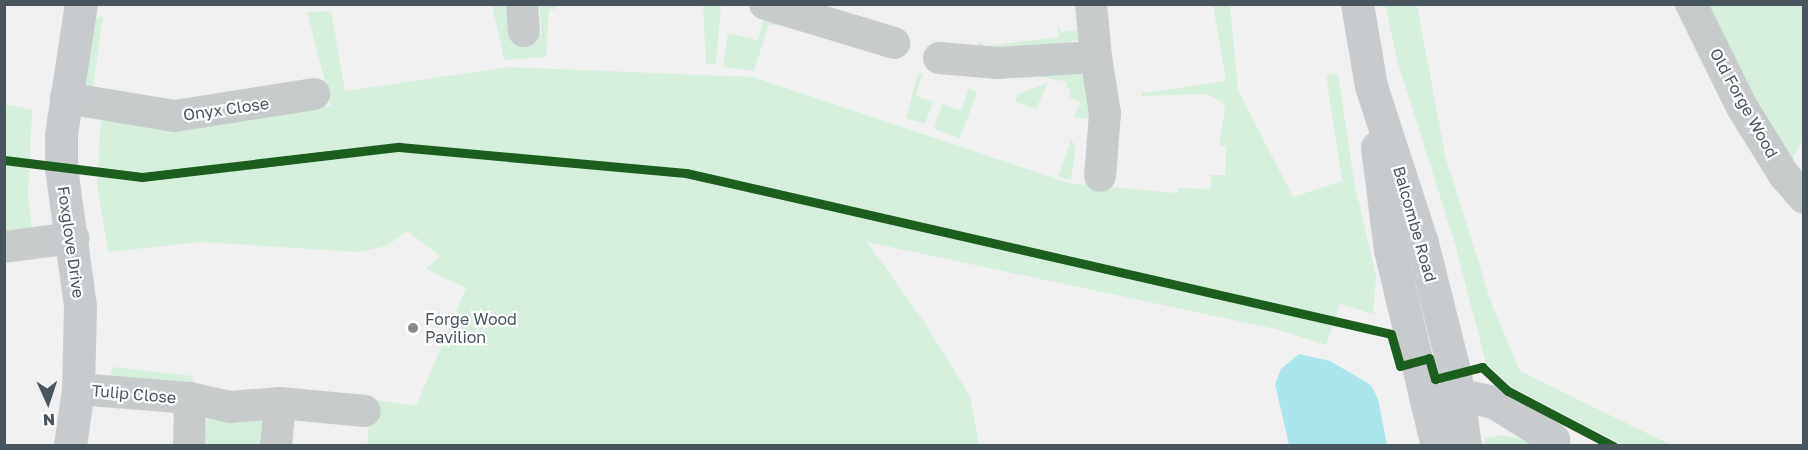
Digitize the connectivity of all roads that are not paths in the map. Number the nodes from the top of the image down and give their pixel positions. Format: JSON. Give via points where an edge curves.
{"nodes":[{"id":1,"x":81,"y":4,"type":"edge"},
{"id":2,"x":765,"y":4,"type":"edge"},
{"id":3,"x":1091,"y":4,"type":"edge"},
{"id":4,"x":1357,"y":4,"type":"edge"},
{"id":5,"x":1691,"y":4,"type":"edge"},
{"id":6,"x":894,"y":43,"type":"dead end"},
{"id":7,"x":1096,"y":57,"type":"junction"},
{"id":8,"x":939,"y":58,"type":"dead end"},
{"id":9,"x":1371,"y":86,"type":"junction"},
{"id":10,"x":314,"y":94,"type":"dead end"},
{"id":11,"x":66,"y":98,"type":"junction"},
{"id":12,"x":1100,"y":176,"type":"dead end"},
{"id":13,"x":1803,"y":198,"type":"edge"},
{"id":14,"x":73,"y":238,"type":"junction"},
{"id":15,"x":4,"y":247,"type":"edge"},
{"id":16,"x":78,"y":389,"type":"junction"},
{"id":17,"x":190,"y":398,"type":"junction"},
{"id":18,"x":280,"y":403,"type":"junction"},
{"id":19,"x":365,"y":411,"type":"dead end"},
{"id":20,"x":1463,"y":421,"type":"edge"},
{"id":21,"x":1432,"y":426,"type":"edge"},
{"id":22,"x":1559,"y":442,"type":"edge"},
{"id":23,"x":70,"y":446,"type":"edge"},
{"id":24,"x":189,"y":446,"type":"edge"},
{"id":25,"x":276,"y":446,"type":"edge"}],
"edges":[{"from":1,"to":11,"type":"main road","name":"Foxglove Drive"},
{"from":2,"to":6,"type":"street"},
{"from":3,"to":7,"type":"street"},
{"from":4,"to":9,"type":"main road","name":"Balcombe Road"},
{"from":5,"to":13,"type":"street","name":"Old Forge Wood","via":[[1742,107]]},
{"from":7,"to":8,"type":"street","via":[[998,63]]},
{"from":7,"to":12,"type":"street","via":[[1105,113]]},
{"from":9,"to":20,"type":"main road","name":"Balcombe Road","via":[[1422,243]]},
{"from":9,"to":21,"type":"main road","via":[[1390,250]]},
{"from":10,"to":11,"type":"street","name":"Onyx Close","via":[[175,116]]},
{"from":11,"to":14,"type":"main road","name":"Foxglove Drive","via":[[61,168]]},
{"from":14,"to":15,"type":"street"},
{"from":14,"to":16,"type":"main road","name":"Foxglove Drive","via":[[80,306]]},
{"from":16,"to":17,"type":"street","name":"Tulip Close"},
{"from":16,"to":23,"type":"main road","name":"Foxglove Drive"},
{"from":17,"to":18,"type":"street","name":"Tulip Close","via":[[230,407]]},
{"from":17,"to":24,"type":"street","name":"Tulip Close"},
{"from":18,"to":19,"type":"street","name":"Tulip Close"},
{"from":18,"to":25,"type":"street"},
{"from":20,"to":21,"type":"main road"},
{"from":20,"to":22,"type":"main road"}]}
